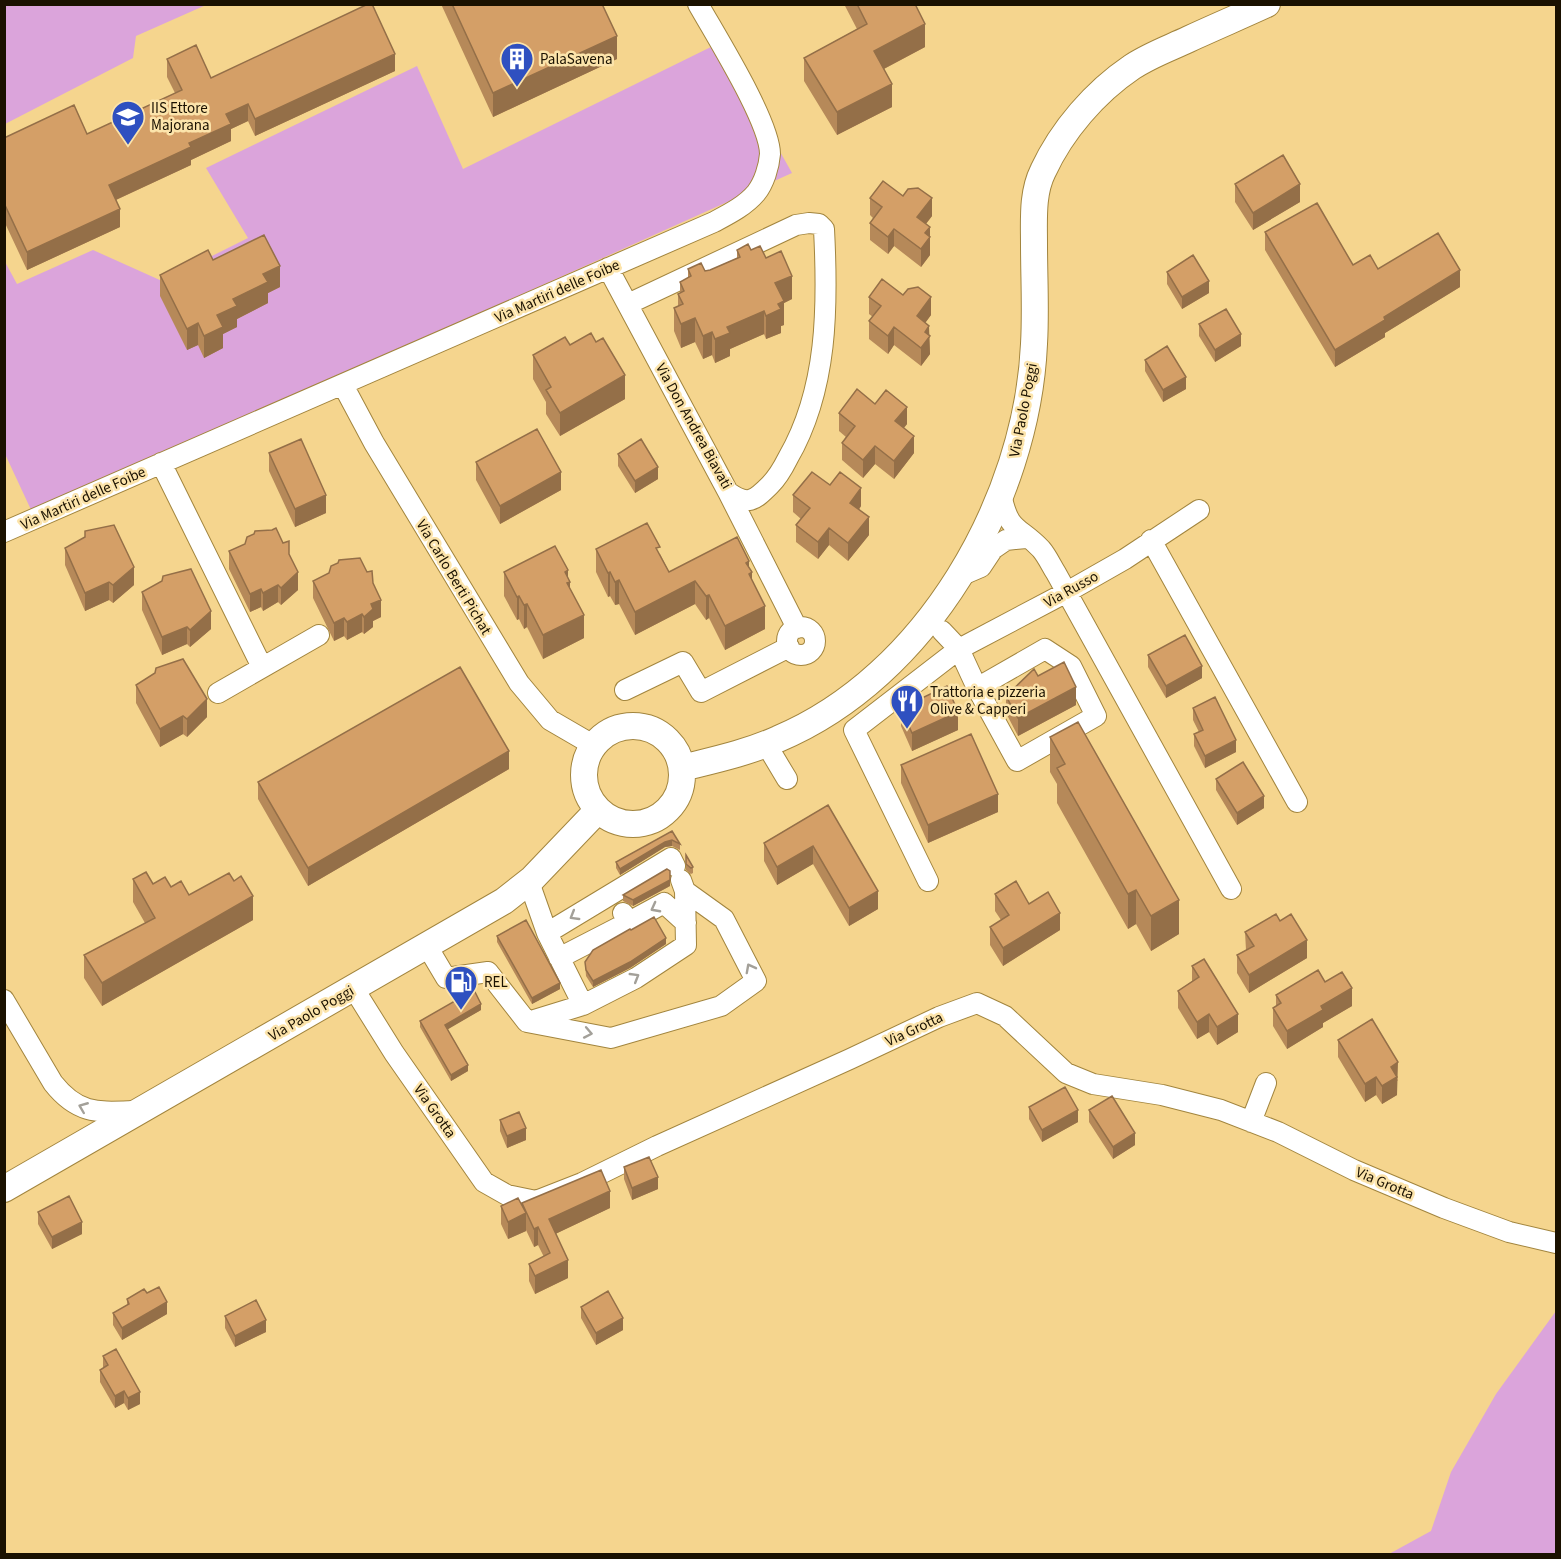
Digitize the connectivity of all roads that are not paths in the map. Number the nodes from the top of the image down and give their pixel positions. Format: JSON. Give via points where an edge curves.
{"nodes":[{"id":1,"x":698,"y":4,"type":"edge"},
{"id":2,"x":1267,"y":4,"type":"edge"},
{"id":3,"x":608,"y":268,"type":"junction"},
{"id":4,"x":627,"y":303,"type":"junction"},
{"id":5,"x":343,"y":385,"type":"junction"},
{"id":6,"x":161,"y":463,"type":"junction"},
{"id":7,"x":728,"y":492,"type":"junction"},
{"id":8,"x":1001,"y":494,"type":"junction"},
{"id":9,"x":1198,"y":510,"type":"dead end"},
{"id":10,"x":4,"y":532,"type":"edge"},
{"id":11,"x":1026,"y":538,"type":"junction"},
{"id":12,"x":1151,"y":540,"type":"junction"},
{"id":13,"x":960,"y":576,"type":"junction"},
{"id":14,"x":1067,"y":592,"type":"junction"},
{"id":15,"x":942,"y":631,"type":"dead end"},
{"id":16,"x":319,"y":635,"type":"dead end"},
{"id":17,"x":959,"y":649,"type":"junction"},
{"id":18,"x":262,"y":667,"type":"junction"},
{"id":19,"x":977,"y":687,"type":"junction"},
{"id":20,"x":625,"y":690,"type":"dead end"},
{"id":21,"x":218,"y":693,"type":"dead end"},
{"id":22,"x":766,"y":744,"type":"junction"},
{"id":23,"x":593,"y":746,"type":"junction"},
{"id":24,"x":682,"y":768,"type":"junction"},
{"id":25,"x":787,"y":778,"type":"dead end"},
{"id":26,"x":1297,"y":802,"type":"dead end"},
{"id":27,"x":598,"y":810,"type":"junction"},
{"id":28,"x":680,"y":879,"type":"junction"},
{"id":29,"x":928,"y":881,"type":"dead end"},
{"id":30,"x":529,"y":882,"type":"junction"},
{"id":31,"x":1231,"y":889,"type":"dead end"},
{"id":32,"x":620,"y":907,"type":"junction"},
{"id":33,"x":686,"y":923,"type":"junction"},
{"id":34,"x":547,"y":933,"type":"junction"},
{"id":35,"x":427,"y":946,"type":"junction"},
{"id":36,"x":560,"y":958,"type":"junction"},
{"id":37,"x":354,"y":989,"type":"junction"},
{"id":38,"x":4,"y":1000,"type":"edge"},
{"id":39,"x":583,"y":1005,"type":"junction"},
{"id":40,"x":529,"y":1022,"type":"junction"},
{"id":41,"x":1266,"y":1083,"type":"dead end"},
{"id":42,"x":140,"y":1111,"type":"junction"},
{"id":43,"x":1251,"y":1122,"type":"junction"},
{"id":44,"x":4,"y":1188,"type":"edge"},
{"id":45,"x":1557,"y":1243,"type":"edge"}],
"edges":[{"from":1,"to":3,"type":"street","name":"Via Martiri delle Foibe","via":[[760,118],[770,153],[764,180],[739,209]]},
{"from":2,"to":8,"type":"main road","name":"Via Paolo Poggi","via":[[1131,68],[1086,107],[1042,172],[1034,206],[1031,378],[1016,453]]},
{"from":3,"to":4,"type":"street","name":"Via Don Andrea Biavati"},
{"from":3,"to":5,"type":"street","name":"Via Martiri delle Foibe"},
{"from":4,"to":7,"type":"street","name":"Via Don Andrea Biavati"},
{"from":4,"to":7,"type":"street","name":"Via Don Andrea Biavati","via":[[796,225],[819,224],[824,229],[822,352],[814,398],[799,440],[777,478],[763,492],[749,501]]},
{"from":5,"to":6,"type":"street","name":"Via Martiri delle Foibe"},
{"from":5,"to":23,"type":"street","name":"Via Carlo Berti Pichat","via":[[519,683],[550,720]]},
{"from":6,"to":10,"type":"street","name":"Via Martiri delle Foibe"},
{"from":6,"to":18,"type":"street","name":"Via Martiri delle Foibe"},
{"from":7,"to":20,"type":"street","via":[[797,628],[812,632],[813,649],[802,656],[789,647],[701,692],[683,662]]},
{"from":8,"to":11,"type":"street","via":[[1005,515]]},
{"from":8,"to":13,"type":"main road","name":"Via Paolo Poggi"},
{"from":9,"to":12,"type":"street","name":"Via Russo"},
{"from":11,"to":13,"type":"street","via":[[1006,540],[993,549],[981,567]]},
{"from":11,"to":14,"type":"street","via":[[1042,551]]},
{"from":12,"to":14,"type":"street","name":"Via Russo"},
{"from":12,"to":26,"type":"street"},
{"from":13,"to":22,"type":"main road","name":"Via Paolo Poggi","via":[[921,629],[865,685],[809,724]]},
{"from":14,"to":17,"type":"street","name":"Via Russo"},
{"from":14,"to":31,"type":"street"},
{"from":15,"to":17,"type":"street"},
{"from":16,"to":18,"type":"street"},
{"from":17,"to":19,"type":"street"},
{"from":17,"to":29,"type":"street","name":"Via Russo","via":[[854,730]]},
{"from":18,"to":21,"type":"street"},
{"from":19,"to":19,"type":"street","via":[[1017,761],[1096,716],[1071,666],[1045,649]]},
{"from":22,"to":24,"type":"main road","name":"Via Paolo Poggi"},
{"from":22,"to":25,"type":"street"},
{"from":23,"to":24,"type":"main road","via":[[605,734],[637,726],[653,730],[667,740]]},
{"from":23,"to":27,"type":"main road","via":[[584,767],[584,779]]},
{"from":24,"to":27,"type":"main road","via":[[675,801],[650,822],[628,825]]},
{"from":27,"to":30,"type":"main road","name":"Via Paolo Poggi"},
{"from":28,"to":32,"type":"street","via":[[671,858]]},
{"from":28,"to":33,"type":"street"},
{"from":40,"to":28,"type":"street","one_way":true,"via":[[611,1038],[721,1006],[756,981],[724,919]]},
{"from":30,"to":34,"type":"street"},
{"from":30,"to":35,"type":"main road","name":"Via Paolo Poggi"},
{"from":33,"to":32,"type":"street","one_way":true,"via":[[664,903]]},
{"from":32,"to":34,"type":"street","one_way":true},
{"from":32,"to":36,"type":"street"},
{"from":39,"to":33,"type":"street","one_way":true,"via":[[636,978],[686,945]]},
{"from":34,"to":36,"type":"street"},
{"from":35,"to":37,"type":"main road","name":"Via Paolo Poggi"},
{"from":35,"to":40,"type":"street","via":[[446,978],[488,972]]},
{"from":36,"to":39,"type":"street"},
{"from":37,"to":42,"type":"main road","name":"Via Paolo Poggi"},
{"from":37,"to":43,"type":"street","name":"Via Grotta","via":[[484,1182],[507,1195],[536,1201],[977,1003],[1005,1016],[1066,1073],[1093,1084],[1221,1110]]},
{"from":42,"to":38,"type":"street","one_way":true,"via":[[92,1111],[62,1095]]},
{"from":39,"to":40,"type":"street"},
{"from":41,"to":43,"type":"street"},
{"from":42,"to":44,"type":"main road","name":"Via Paolo Poggi"},
{"from":43,"to":45,"type":"street","name":"Via Grotta","via":[[1444,1208],[1509,1232]]}]}
